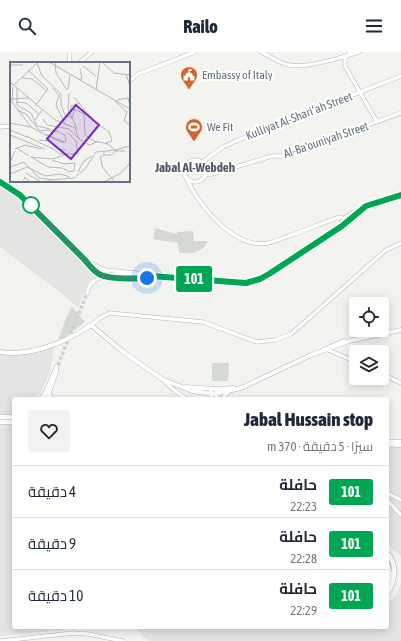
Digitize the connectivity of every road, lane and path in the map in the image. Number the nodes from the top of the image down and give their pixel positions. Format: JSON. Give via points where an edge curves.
{"nodes":[{"id":1,"x":70,"y":52,"type":"edge"},
{"id":2,"x":92,"y":52,"type":"edge"},
{"id":3,"x":195,"y":52,"type":"edge"},
{"id":4,"x":260,"y":52,"type":"edge"},
{"id":5,"x":351,"y":52,"type":"edge"},
{"id":6,"x":357,"y":52,"type":"edge"},
{"id":7,"x":347,"y":56,"type":"junction"},
{"id":8,"x":69,"y":62,"type":"edge"},
{"id":9,"x":81,"y":62,"type":"edge"},
{"id":10,"x":401,"y":76,"type":"edge"},
{"id":11,"x":130,"y":80,"type":"edge"},
{"id":12,"x":360,"y":92,"type":"junction"},
{"id":13,"x":401,"y":113,"type":"edge"},
{"id":14,"x":377,"y":122,"type":"junction"},
{"id":15,"x":10,"y":126,"type":"edge"},
{"id":16,"x":0,"y":128,"type":"edge"},
{"id":17,"x":202,"y":163,"type":"junction"},
{"id":18,"x":204,"y":175,"type":"junction"},
{"id":19,"x":187,"y":178,"type":"junction"},
{"id":20,"x":197,"y":181,"type":"junction"},
{"id":21,"x":0,"y":182,"type":"edge"},
{"id":22,"x":192,"y":189,"type":"junction"},
{"id":23,"x":401,"y":195,"type":"edge"},
{"id":24,"x":366,"y":206,"type":"junction"},
{"id":25,"x":343,"y":220,"type":"junction"},
{"id":26,"x":401,"y":243,"type":"edge"},
{"id":27,"x":85,"y":260,"type":"junction"},
{"id":28,"x":100,"y":268,"type":"junction"},
{"id":29,"x":98,"y":273,"type":"junction"},
{"id":30,"x":151,"y":276,"type":"junction"},
{"id":31,"x":87,"y":293,"type":"tunnel mouth"},
{"id":32,"x":91,"y":325,"type":"junction"},
{"id":33,"x":401,"y":329,"type":"edge"},
{"id":34,"x":332,"y":347,"type":"junction"},
{"id":35,"x":326,"y":349,"type":"junction"},
{"id":36,"x":0,"y":352,"type":"edge"},
{"id":37,"x":340,"y":355,"type":"junction"},
{"id":38,"x":349,"y":359,"type":"edge"},
{"id":39,"x":57,"y":365,"type":"tunnel mouth"},
{"id":40,"x":389,"y":377,"type":"edge"},
{"id":41,"x":162,"y":380,"type":"junction"},
{"id":42,"x":252,"y":383,"type":"junction"},
{"id":43,"x":401,"y":383,"type":"edge"},
{"id":44,"x":228,"y":392,"type":"junction"},
{"id":45,"x":214,"y":393,"type":"edge"},
{"id":46,"x":44,"y":396,"type":"edge"},
{"id":47,"x":184,"y":397,"type":"edge"},
{"id":48,"x":224,"y":397,"type":"edge"},
{"id":49,"x":12,"y":416,"type":"edge"},
{"id":50,"x":0,"y":417,"type":"edge"},
{"id":51,"x":0,"y":422,"type":"edge"},
{"id":52,"x":12,"y":422,"type":"edge"},
{"id":53,"x":401,"y":442,"type":"edge"},
{"id":54,"x":389,"y":443,"type":"edge"},
{"id":55,"x":389,"y":443,"type":"edge"},
{"id":56,"x":401,"y":445,"type":"edge"},
{"id":57,"x":389,"y":494,"type":"edge"},
{"id":58,"x":401,"y":500,"type":"edge"},
{"id":59,"x":389,"y":502,"type":"edge"},
{"id":60,"x":401,"y":515,"type":"edge"},
{"id":61,"x":389,"y":556,"type":"edge"},
{"id":62,"x":389,"y":590,"type":"edge"},
{"id":63,"x":1,"y":641,"type":"edge"},
{"id":64,"x":123,"y":641,"type":"edge"}],
"edges":[{"from":1,"to":8,"type":"street"},
{"from":2,"to":9,"type":"street"},
{"from":3,"to":11,"type":"street","via":[[138,74]]},
{"from":4,"to":7,"type":"street","via":[[296,66]]},
{"from":5,"to":7,"type":"street"},
{"from":6,"to":7,"type":"street"},
{"from":7,"to":12,"type":"street","via":[[345,66]]},
{"from":10,"to":12,"type":"street","name":"Kulliyat Al-Shariʻah Street"},
{"from":12,"to":14,"type":"street"},
{"from":12,"to":17,"type":"street","name":"Kulliyat Al-Shariʻah Street","via":[[230,143]]},
{"from":13,"to":14,"type":"street","name":"Al-Ba'ouniyah Street"},
{"from":14,"to":18,"type":"street","name":"Al-Ba'ouniyah Street","via":[[282,156],[272,156]]},
{"from":15,"to":16,"type":"street"},
{"from":17,"to":18,"type":"street","via":[[205,168]]},
{"from":17,"to":19,"type":"street","via":[[190,161],[184,170]]},
{"from":18,"to":20,"type":"street"},
{"from":19,"to":20,"type":"street"},
{"from":19,"to":22,"type":"street"},
{"from":20,"to":22,"type":"street"},
{"from":21,"to":27,"type":"street","via":[[20,195]]},
{"from":22,"to":25,"type":"street","via":[[220,224],[244,240],[257,244],[268,244]]},
{"from":23,"to":24,"type":"street"},
{"from":24,"to":25,"type":"street"},
{"from":24,"to":25,"type":"street","via":[[352,212]]},
{"from":25,"to":30,"type":"street","via":[[337,229],[269,274],[246,283]]},
{"from":26,"to":32,"type":"street","via":[[386,250],[296,330],[275,340],[257,342],[204,322],[110,313]]},
{"from":27,"to":28,"type":"street"},
{"from":27,"to":29,"type":"street"},
{"from":28,"to":29,"type":"street"},
{"from":28,"to":30,"type":"street"},
{"from":29,"to":30,"type":"street","via":[[120,278]]},
{"from":30,"to":31,"type":"street","bridge":true,"via":[[104,274],[90,285]]},
{"from":32,"to":36,"type":"main road","via":[[63,341],[42,348],[18,353]]},
{"from":32,"to":41,"type":"main road"},
{"from":33,"to":34,"type":"main road","via":[[349,339]]},
{"from":34,"to":35,"type":"main road"},
{"from":34,"to":37,"type":"street"},
{"from":35,"to":37,"type":"street"},
{"from":35,"to":42,"type":"main road"},
{"from":37,"to":38,"type":"street"},
{"from":39,"to":46,"type":"street"},
{"from":40,"to":43,"type":"street"},
{"from":41,"to":45,"type":"main road","via":[[192,391]]},
{"from":41,"to":47,"type":"street"},
{"from":42,"to":44,"type":"main road"},
{"from":42,"to":45,"type":"main road"},
{"from":44,"to":45,"type":"main road"},
{"from":44,"to":48,"type":"main road"},
{"from":49,"to":50,"type":"highway"},
{"from":51,"to":52,"type":"highway"},
{"from":53,"to":54,"type":"highway"},
{"from":55,"to":56,"type":"highway"},
{"from":57,"to":58,"type":"street"},
{"from":59,"to":60,"type":"street"},
{"from":61,"to":62,"type":"highway","via":[[393,562],[394,572]]},
{"from":63,"to":64,"type":"street","via":[[81,633]]}]}
